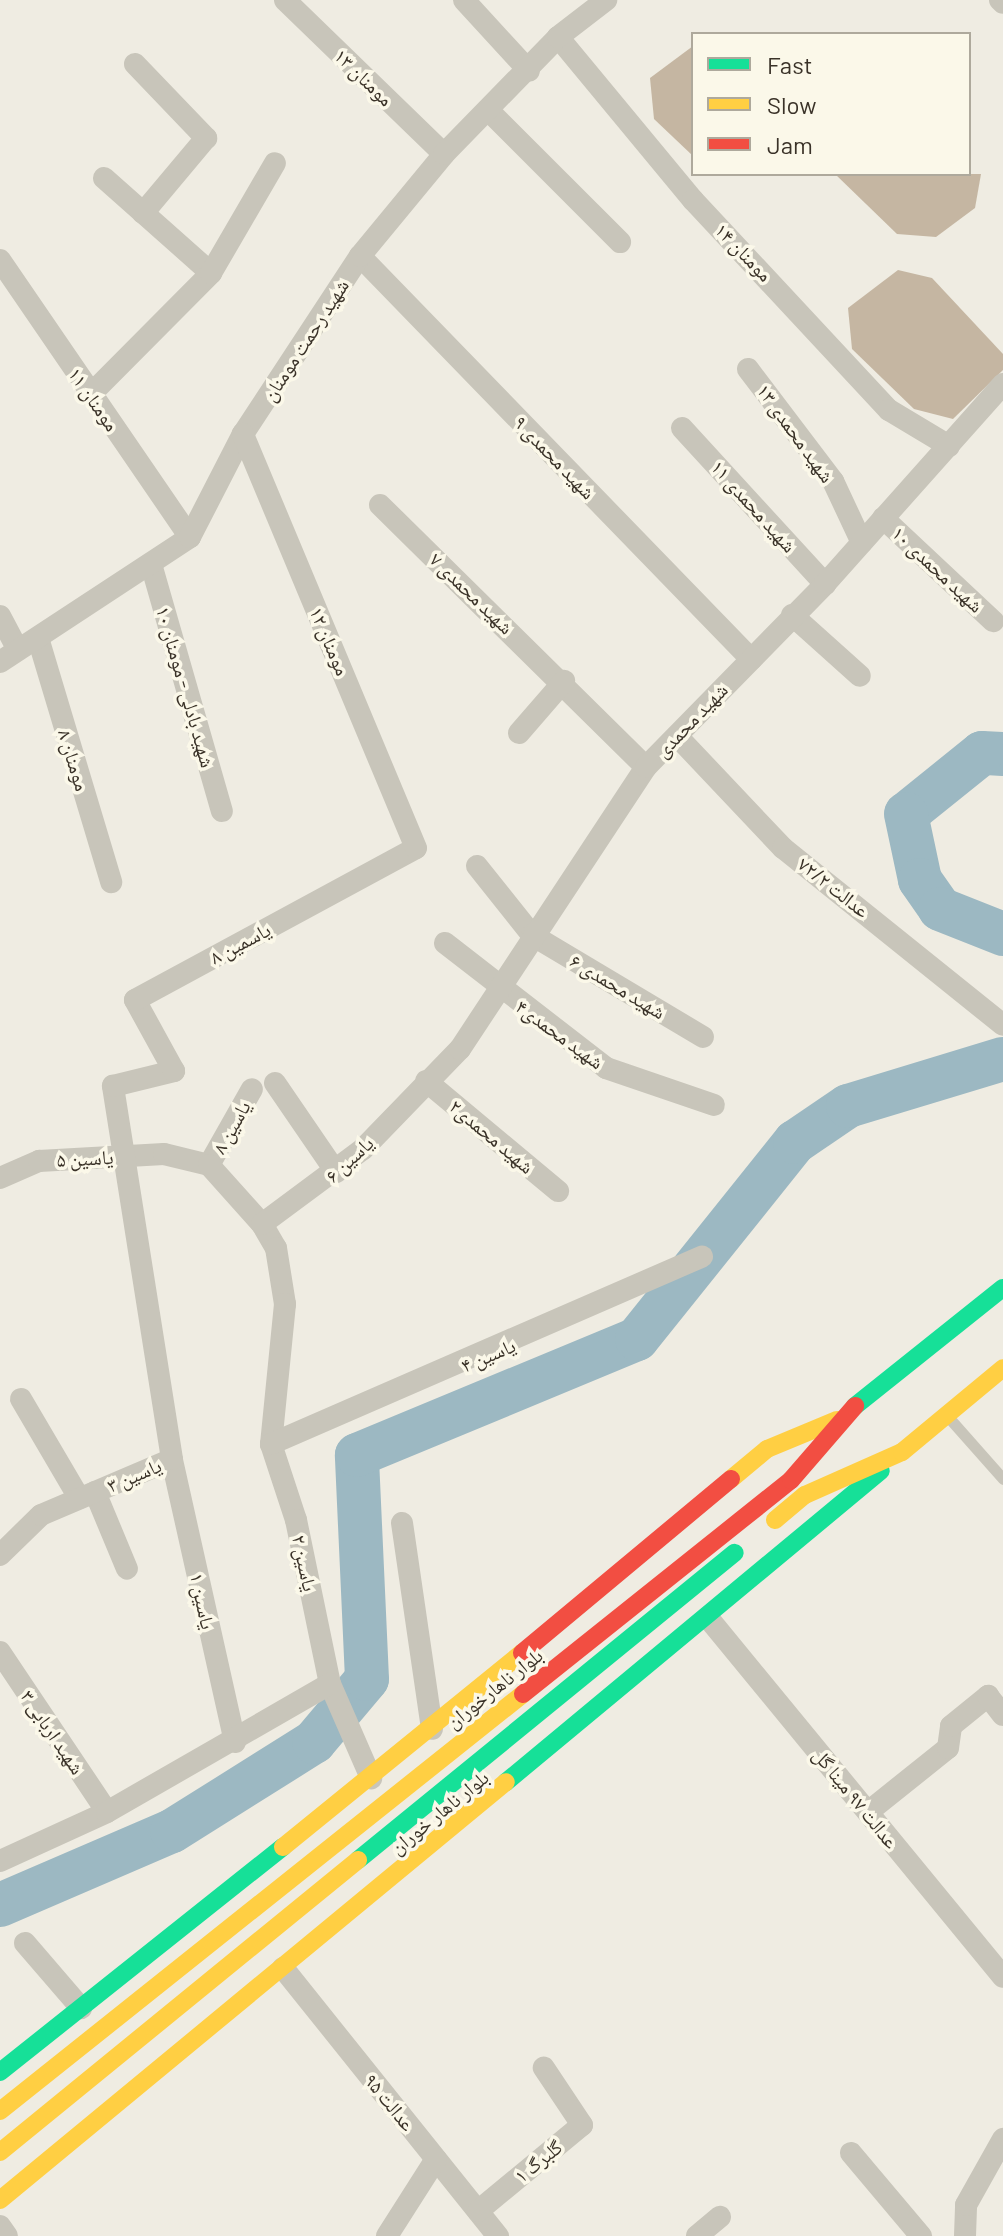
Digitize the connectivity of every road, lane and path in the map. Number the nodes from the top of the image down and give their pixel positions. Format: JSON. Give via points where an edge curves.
{"nodes":[{"id":1,"x":285,"y":0,"type":"edge"},
{"id":2,"x":464,"y":0,"type":"edge"},
{"id":3,"x":593,"y":4,"type":"edge"},
{"id":4,"x":558,"y":37,"type":"junction"},
{"id":5,"x":135,"y":64,"type":"dead end"},
{"id":6,"x":529,"y":71,"type":"junction"},
{"id":7,"x":490,"y":112,"type":"junction"},
{"id":8,"x":444,"y":154,"type":"junction"},
{"id":9,"x":275,"y":163,"type":"dead end"},
{"id":10,"x":104,"y":178,"type":"dead end"},
{"id":11,"x":143,"y":213,"type":"junction"},
{"id":12,"x":620,"y":242,"type":"dead end"},
{"id":13,"x":360,"y":256,"type":"junction"},
{"id":14,"x":0,"y":260,"type":"edge"},
{"id":15,"x":211,"y":273,"type":"junction"},
{"id":16,"x":748,"y":369,"type":"dead end"},
{"id":17,"x":1000,"y":388,"type":"edge"},
{"id":18,"x":90,"y":395,"type":"junction"},
{"id":19,"x":682,"y":428,"type":"dead end"},
{"id":20,"x":243,"y":434,"type":"junction"},
{"id":21,"x":949,"y":446,"type":"junction"},
{"id":22,"x":380,"y":505,"type":"dead end"},
{"id":23,"x":883,"y":518,"type":"junction"},
{"id":24,"x":190,"y":537,"type":"junction"},
{"id":25,"x":862,"y":543,"type":"junction"},
{"id":26,"x":151,"y":564,"type":"junction"},
{"id":27,"x":825,"y":584,"type":"junction"},
{"id":28,"x":792,"y":615,"type":"junction"},
{"id":29,"x":0,"y":616,"type":"edge"},
{"id":30,"x":993,"y":621,"type":"dead end"},
{"id":31,"x":38,"y":638,"type":"junction"},
{"id":32,"x":9,"y":656,"type":"edge"},
{"id":33,"x":751,"y":659,"type":"junction"},
{"id":34,"x":860,"y":676,"type":"dead end"},
{"id":35,"x":564,"y":681,"type":"junction"},
{"id":36,"x":519,"y":733,"type":"dead end"},
{"id":37,"x":677,"y":736,"type":"junction"},
{"id":38,"x":646,"y":767,"type":"junction"},
{"id":39,"x":222,"y":811,"type":"dead end"},
{"id":40,"x":416,"y":848,"type":"joint"},
{"id":41,"x":477,"y":866,"type":"dead end"},
{"id":42,"x":111,"y":882,"type":"dead end"},
{"id":43,"x":532,"y":935,"type":"junction"},
{"id":44,"x":445,"y":943,"type":"dead end"},
{"id":45,"x":499,"y":989,"type":"junction"},
{"id":46,"x":1003,"y":1025,"type":"edge"},
{"id":47,"x":703,"y":1037,"type":"dead end"},
{"id":48,"x":426,"y":1081,"type":"junction"},
{"id":49,"x":275,"y":1083,"type":"dead end"},
{"id":50,"x":113,"y":1086,"type":"joint"},
{"id":51,"x":252,"y":1089,"type":"dead end"},
{"id":52,"x":714,"y":1105,"type":"dead end"},
{"id":53,"x":125,"y":1156,"type":"junction"},
{"id":54,"x":209,"y":1165,"type":"junction"},
{"id":55,"x":336,"y":1172,"type":"junction"},
{"id":56,"x":0,"y":1178,"type":"edge"},
{"id":57,"x":558,"y":1191,"type":"dead end"},
{"id":58,"x":262,"y":1224,"type":"junction"},
{"id":59,"x":702,"y":1257,"type":"dead end"},
{"id":60,"x":1003,"y":1288,"type":"edge"},
{"id":61,"x":1003,"y":1368,"type":"edge"},
{"id":62,"x":21,"y":1399,"type":"dead end"},
{"id":63,"x":947,"y":1415,"type":"junction"},
{"id":64,"x":837,"y":1420,"type":"junction"},
{"id":65,"x":271,"y":1444,"type":"junction"},
{"id":66,"x":902,"y":1452,"type":"junction"},
{"id":67,"x":172,"y":1459,"type":"junction"},
{"id":68,"x":1003,"y":1479,"type":"edge"},
{"id":69,"x":87,"y":1495,"type":"junction"},
{"id":70,"x":402,"y":1523,"type":"dead end"},
{"id":71,"x":0,"y":1555,"type":"edge"},
{"id":72,"x":127,"y":1569,"type":"dead end"},
{"id":73,"x":709,"y":1619,"type":"junction"},
{"id":74,"x":0,"y":1652,"type":"edge"},
{"id":75,"x":333,"y":1692,"type":"junction"},
{"id":76,"x":1003,"y":1715,"type":"edge"},
{"id":77,"x":432,"y":1729,"type":"junction"},
{"id":78,"x":235,"y":1742,"type":"junction"},
{"id":79,"x":371,"y":1778,"type":"junction"},
{"id":80,"x":107,"y":1812,"type":"junction"},
{"id":81,"x":868,"y":1812,"type":"junction"},
{"id":82,"x":0,"y":1861,"type":"edge"},
{"id":83,"x":25,"y":1943,"type":"dead end"},
{"id":84,"x":283,"y":1968,"type":"junction"},
{"id":85,"x":1003,"y":1977,"type":"edge"},
{"id":86,"x":81,"y":2008,"type":"junction"},
{"id":87,"x":544,"y":2068,"type":"dead end"},
{"id":88,"x":0,"y":2072,"type":"edge"},
{"id":89,"x":0,"y":2111,"type":"edge"},
{"id":90,"x":1003,"y":2139,"type":"edge"},
{"id":91,"x":0,"y":2152,"type":"edge"},
{"id":92,"x":851,"y":2153,"type":"dead end"},
{"id":93,"x":436,"y":2159,"type":"junction"},
{"id":94,"x":996,"y":2168,"type":"edge"},
{"id":95,"x":0,"y":2200,"type":"edge"},
{"id":96,"x":478,"y":2211,"type":"junction"},
{"id":97,"x":720,"y":2217,"type":"dead end"},
{"id":98,"x":0,"y":2226,"type":"edge"},
{"id":99,"x":7,"y":2236,"type":"edge"},
{"id":100,"x":387,"y":2236,"type":"edge"},
{"id":101,"x":498,"y":2236,"type":"edge"},
{"id":102,"x":697,"y":2236,"type":"edge"},
{"id":103,"x":921,"y":2236,"type":"edge"},
{"id":104,"x":965,"y":2236,"type":"edge"}],
"edges":[{"from":1,"to":8,"type":"street","name":"مومنان ۱۳"},
{"from":2,"to":6,"type":"street"},
{"from":3,"to":4,"type":"street","name":"شهید رحمت مومنان"},
{"from":4,"to":6,"type":"street","name":"شهید رحمت مومنان"},
{"from":4,"to":21,"type":"street","name":"مومنان ۱۴","via":[[693,200],[889,410]]},
{"from":5,"to":11,"type":"street","via":[[206,138]]},
{"from":6,"to":7,"type":"street","name":"شهید رحمت مومنان"},
{"from":7,"to":8,"type":"street","name":"شهید رحمت مومنان"},
{"from":7,"to":12,"type":"street"},
{"from":8,"to":13,"type":"street","name":"شهید رحمت مومنان"},
{"from":9,"to":15,"type":"street"},
{"from":10,"to":11,"type":"street"},
{"from":11,"to":15,"type":"street"},
{"from":13,"to":20,"type":"street","name":"شهید رحمت مومنان"},
{"from":13,"to":33,"type":"street","name":"۹ شهید محمدی"},
{"from":14,"to":18,"type":"street","name":"مومنان ۱۱"},
{"from":15,"to":18,"type":"street"},
{"from":16,"to":25,"type":"street","name":"۱۳ شهید محمدی","via":[[833,481]]},
{"from":17,"to":21,"type":"street","name":"شهید محمدی"},
{"from":18,"to":24,"type":"street","name":"مومنان ۱۱"},
{"from":19,"to":27,"type":"street","name":"۱۱ شهید محمدی"},
{"from":20,"to":24,"type":"street","name":"شهید رحمت مومنان"},
{"from":20,"to":40,"type":"street","name":"مومنان ۱۲"},
{"from":21,"to":23,"type":"street","name":"شهید محمدی"},
{"from":22,"to":35,"type":"street","name":"شهید محمدی ۷"},
{"from":23,"to":25,"type":"street","name":"شهید محمدی"},
{"from":23,"to":30,"type":"street","name":"۱۰ شهید محمدی"},
{"from":24,"to":26,"type":"street","name":"شهید رحمت مومنان"},
{"from":25,"to":27,"type":"street","name":"شهید محمدی"},
{"from":26,"to":31,"type":"street","name":"شهید رحمت مومنان"},
{"from":26,"to":39,"type":"street","name":"شهید بادلی - مومنان ۱۰"},
{"from":27,"to":28,"type":"street","name":"شهید محمدی"},
{"from":28,"to":33,"type":"street","name":"شهید محمدی"},
{"from":28,"to":34,"type":"street"},
{"from":29,"to":32,"type":"street"},
{"from":31,"to":32,"type":"street","name":"شهید رحمت مومنان"},
{"from":31,"to":42,"type":"street","name":"مومنان ۸"},
{"from":33,"to":37,"type":"street","name":"شهید محمدی"},
{"from":35,"to":36,"type":"street"},
{"from":35,"to":38,"type":"street","name":"شهید محمدی ۷"},
{"from":37,"to":38,"type":"street","name":"شهید محمدی"},
{"from":37,"to":46,"type":"street","name":"عدالت ۷۲/۲","via":[[783,848]]},
{"from":38,"to":43,"type":"street","name":"شهید محمدی"},
{"from":40,"to":50,"type":"street","name":"یاسمین ۸","via":[[135,1000],[174,1071]]},
{"from":41,"to":43,"type":"street"},
{"from":43,"to":45,"type":"street","name":"شهید محمدی"},
{"from":43,"to":47,"type":"street","name":"۶ شهید محمدی"},
{"from":44,"to":45,"type":"street","name":"شهید محمدی۴"},
{"from":45,"to":48,"type":"street","name":"شهید محمدی","via":[[460,1049]]},
{"from":45,"to":52,"type":"street","name":"شهید محمدی۴","via":[[606,1068]]},
{"from":48,"to":55,"type":"street","name":"یاسین ۶"},
{"from":48,"to":57,"type":"street","name":"شهید محمدی۲"},
{"from":49,"to":55,"type":"street"},
{"from":50,"to":53,"type":"street","name":"یاسین ۱"},
{"from":51,"to":54,"type":"street","name":"یاسین ۸"},
{"from":53,"to":54,"type":"street","name":"یاسین ۵","via":[[164,1154]]},
{"from":53,"to":56,"type":"street","name":"یاسین ۵","via":[[39,1161]]},
{"from":53,"to":67,"type":"street","name":"یاسین ۱"},
{"from":54,"to":58,"type":"street"},
{"from":55,"to":58,"type":"street","name":"یاسین ۶"},
{"from":58,"to":65,"type":"street","via":[[276,1248],[285,1304]]},
{"from":59,"to":65,"type":"street","name":"یاسین ۴"},
{"from":60,"to":64,"type":"main road","name":"بلوار ناهارخوران"},
{"from":61,"to":63,"type":"main road"},
{"from":62,"to":69,"type":"street"},
{"from":63,"to":66,"type":"main road"},
{"from":63,"to":68,"type":"lane"},
{"from":64,"to":77,"type":"main road","via":[[767,1449]]},
{"from":64,"to":89,"type":"main road","name":"بلوار ناهارخوران","via":[[791,1480]]},
{"from":65,"to":75,"type":"street","name":"یاسین ۲","via":[[296,1520]]},
{"from":66,"to":73,"type":"main road","name":"بلوار ناهار خوران"},
{"from":66,"to":91,"type":"main road","via":[[805,1495]]},
{"from":67,"to":69,"type":"street","name":"یاسین ۳"},
{"from":67,"to":78,"type":"street","name":"یاسین ۱"},
{"from":69,"to":71,"type":"street","name":"یاسین ۳","via":[[41,1515]]},
{"from":69,"to":72,"type":"street"},
{"from":70,"to":77,"type":"street"},
{"from":73,"to":81,"type":"street","name":"عدالت ۹۷ مینا گل"},
{"from":73,"to":84,"type":"main road","name":"بلوار ناهار خوران"},
{"from":74,"to":80,"type":"street","name":"شهید اربابی ۳"},
{"from":75,"to":78,"type":"street"},
{"from":75,"to":79,"type":"street","name":"یاسین ۲"},
{"from":76,"to":81,"type":"street","via":[[988,1696],[951,1726],[948,1748]]},
{"from":77,"to":79,"type":"main road"},
{"from":78,"to":80,"type":"street"},
{"from":79,"to":86,"type":"main road"},
{"from":80,"to":82,"type":"street"},
{"from":81,"to":85,"type":"street","name":"عدالت ۹۷ مینا گل"},
{"from":83,"to":86,"type":"street"},
{"from":84,"to":93,"type":"street","name":"عدالت ۹۵"},
{"from":84,"to":95,"type":"main road","name":"بلوار ناهار خوران"},
{"from":86,"to":88,"type":"main road"},
{"from":87,"to":96,"type":"street","name":"گلبرگ ۱","via":[[582,2125]]},
{"from":90,"to":94,"type":"street"},
{"from":92,"to":103,"type":"street"},
{"from":93,"to":96,"type":"street","name":"عدالت ۹۵"},
{"from":93,"to":100,"type":"street"},
{"from":94,"to":104,"type":"street","via":[[966,2205]]},
{"from":96,"to":101,"type":"street","name":"عدالت ۹۵"},
{"from":97,"to":102,"type":"street"},
{"from":98,"to":99,"type":"street"}]}
